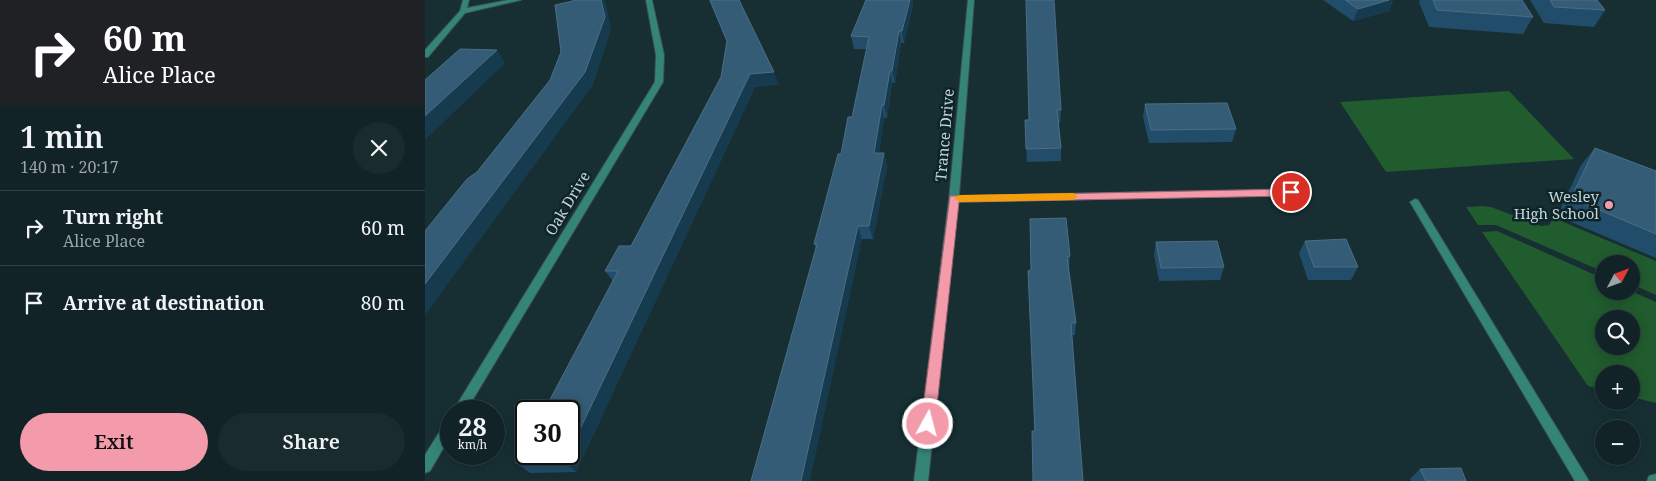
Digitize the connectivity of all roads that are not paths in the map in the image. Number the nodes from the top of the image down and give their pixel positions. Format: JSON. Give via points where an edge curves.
{"nodes":[{"id":1,"x":466,"y":0,"type":"edge"},
{"id":2,"x":518,"y":0,"type":"edge"},
{"id":3,"x":649,"y":0,"type":"edge"},
{"id":4,"x":971,"y":0,"type":"edge"},
{"id":5,"x":463,"y":11,"type":"junction"},
{"id":6,"x":425,"y":55,"type":"edge"},
{"id":7,"x":1291,"y":192,"type":"dead end"},
{"id":8,"x":954,"y":198,"type":"junction"},
{"id":9,"x":1415,"y":202,"type":"dead end"},
{"id":10,"x":466,"y":400,"type":"edge"},
{"id":11,"x":440,"y":442,"type":"edge"},
{"id":12,"x":425,"y":467,"type":"edge"},
{"id":13,"x":921,"y":481,"type":"edge"},
{"id":14,"x":1582,"y":481,"type":"edge"}],
"edges":[{"from":1,"to":5,"type":"street"},
{"from":2,"to":5,"type":"street"},
{"from":3,"to":10,"type":"street","name":"Oak Drive","via":[[660,55],[659,82]]},
{"from":4,"to":8,"type":"street","name":"Trance Drive"},
{"from":5,"to":6,"type":"street"},
{"from":7,"to":8,"type":"street"},
{"from":8,"to":13,"type":"street","name":"Trance Drive"},
{"from":9,"to":14,"type":"street"},
{"from":11,"to":12,"type":"street"}]}
